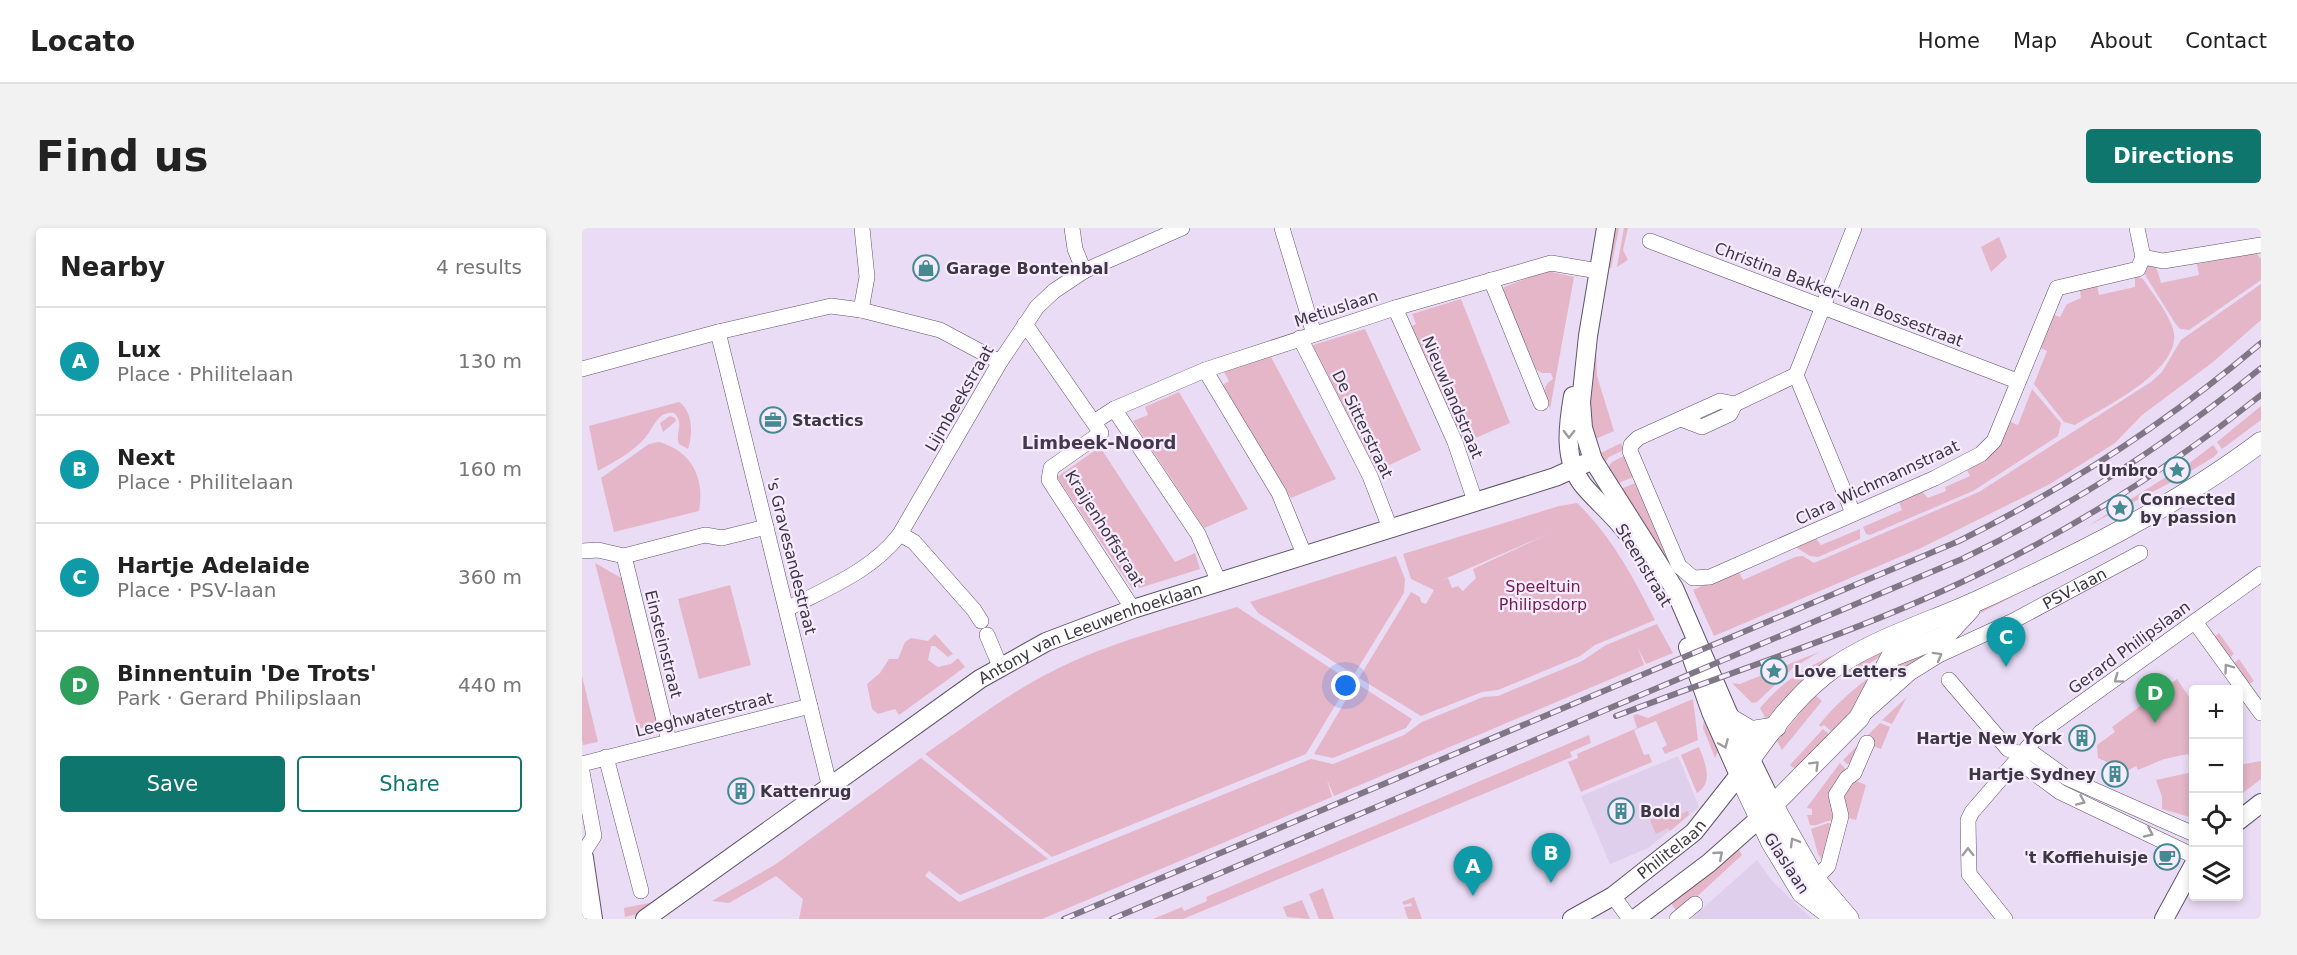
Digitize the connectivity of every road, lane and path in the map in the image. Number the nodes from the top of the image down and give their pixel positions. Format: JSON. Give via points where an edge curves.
{"nodes":[{"id":1,"x":862,"y":228,"type":"edge"},
{"id":2,"x":1072,"y":228,"type":"edge"},
{"id":3,"x":1182,"y":228,"type":"edge"},
{"id":4,"x":1282,"y":228,"type":"edge"},
{"id":5,"x":1606,"y":228,"type":"edge"},
{"id":6,"x":1854,"y":228,"type":"edge"},
{"id":7,"x":2138,"y":228,"type":"edge"},
{"id":8,"x":1650,"y":241,"type":"dead end"},
{"id":9,"x":2261,"y":245,"type":"edge"},
{"id":10,"x":2143,"y":257,"type":"junction"},
{"id":11,"x":1084,"y":271,"type":"junction"},
{"id":12,"x":1598,"y":271,"type":"junction"},
{"id":13,"x":1491,"y":280,"type":"junction"},
{"id":14,"x":1823,"y":307,"type":"junction"},
{"id":15,"x":1395,"y":308,"type":"junction"},
{"id":16,"x":861,"y":310,"type":"junction"},
{"id":17,"x":1024,"y":324,"type":"junction"},
{"id":18,"x":718,"y":332,"type":"junction"},
{"id":19,"x":1307,"y":336,"type":"junction"},
{"id":20,"x":1588,"y":336,"type":"junction"},
{"id":21,"x":1000,"y":362,"type":"junction"},
{"id":22,"x":582,"y":369,"type":"edge"},
{"id":23,"x":1205,"y":370,"type":"junction"},
{"id":24,"x":1797,"y":375,"type":"junction"},
{"id":25,"x":2016,"y":381,"type":"junction"},
{"id":26,"x":1541,"y":403,"type":"dead end"},
{"id":27,"x":1114,"y":409,"type":"junction"},
{"id":28,"x":1094,"y":422,"type":"junction"},
{"id":29,"x":2261,"y":442,"type":"edge"},
{"id":30,"x":1593,"y":460,"type":"junction"},
{"id":31,"x":1575,"y":468,"type":"junction"},
{"id":32,"x":1475,"y":501,"type":"junction"},
{"id":33,"x":1852,"y":513,"type":"junction"},
{"id":34,"x":765,"y":527,"type":"junction"},
{"id":35,"x":1390,"y":528,"type":"junction"},
{"id":36,"x":900,"y":534,"type":"junction"},
{"id":37,"x":582,"y":551,"type":"edge"},
{"id":38,"x":2140,"y":553,"type":"dead end"},
{"id":39,"x":1304,"y":554,"type":"junction"},
{"id":40,"x":624,"y":556,"type":"junction"},
{"id":41,"x":2261,"y":573,"type":"edge"},
{"id":42,"x":1219,"y":582,"type":"junction"},
{"id":43,"x":1979,"y":600,"type":"junction"},
{"id":44,"x":788,"y":609,"type":"junction"},
{"id":45,"x":1132,"y":609,"type":"junction"},
{"id":46,"x":2194,"y":622,"type":"junction"},
{"id":47,"x":1000,"y":666,"type":"junction"},
{"id":48,"x":1949,"y":680,"type":"dead end"},
{"id":49,"x":810,"y":706,"type":"junction"},
{"id":50,"x":2261,"y":713,"type":"edge"},
{"id":51,"x":1859,"y":718,"type":"junction"},
{"id":52,"x":1731,"y":719,"type":"junction"},
{"id":53,"x":1776,"y":727,"type":"junction"},
{"id":54,"x":669,"y":741,"type":"junction"},
{"id":55,"x":1867,"y":743,"type":"dead end"},
{"id":56,"x":2022,"y":755,"type":"junction"},
{"id":57,"x":606,"y":757,"type":"junction"},
{"id":58,"x":582,"y":764,"type":"edge"},
{"id":59,"x":582,"y":772,"type":"edge"},
{"id":60,"x":1749,"y":778,"type":"junction"},
{"id":61,"x":830,"y":788,"type":"junction"},
{"id":62,"x":2261,"y":803,"type":"edge"},
{"id":63,"x":1766,"y":812,"type":"junction"},
{"id":64,"x":2122,"y":812,"type":"junction"},
{"id":65,"x":2243,"y":817,"type":"edge"},
{"id":66,"x":2189,"y":833,"type":"edge"},
{"id":67,"x":2189,"y":854,"type":"edge"},
{"id":68,"x":582,"y":856,"type":"edge"},
{"id":69,"x":2189,"y":872,"type":"edge"},
{"id":70,"x":1809,"y":886,"type":"junction"},
{"id":71,"x":641,"y":891,"type":"dead end"},
{"id":72,"x":1613,"y":896,"type":"junction"},
{"id":73,"x":1695,"y":904,"type":"dead end"},
{"id":74,"x":653,"y":917,"type":"edge"},
{"id":75,"x":591,"y":919,"type":"edge"},
{"id":76,"x":1572,"y":919,"type":"edge"},
{"id":77,"x":1630,"y":919,"type":"edge"},
{"id":78,"x":1635,"y":919,"type":"edge"},
{"id":79,"x":1677,"y":919,"type":"edge"},
{"id":80,"x":1836,"y":919,"type":"edge"},
{"id":81,"x":1849,"y":919,"type":"edge"},
{"id":82,"x":2005,"y":919,"type":"edge"},
{"id":83,"x":2164,"y":919,"type":"edge"}],
"edges":[{"from":1,"to":16,"type":"street","via":[[867,277]]},
{"from":2,"to":11,"type":"street"},
{"from":3,"to":11,"type":"street","name":"Lijmbeekstraat"},
{"from":4,"to":19,"type":"street","name":"De Sitterstraat"},
{"from":5,"to":12,"type":"street","name":"Steenstraat"},
{"from":6,"to":14,"type":"street"},
{"from":7,"to":10,"type":"street"},
{"from":8,"to":14,"type":"street","name":"Christina Bakker-van Bossestraat"},
{"from":9,"to":10,"type":"street","via":[[2163,261]]},
{"from":10,"to":25,"type":"street","name":"Clara Wichmannstraat","via":[[2138,269],[2057,288]]},
{"from":11,"to":17,"type":"street","name":"Lijmbeekstraat","via":[[1054,291]]},
{"from":12,"to":13,"type":"street","name":"Metiuslaan","via":[[1551,262]]},
{"from":12,"to":20,"type":"street","name":"Steenstraat"},
{"from":13,"to":15,"type":"street","name":"Metiuslaan"},
{"from":13,"to":26,"type":"street"},
{"from":14,"to":24,"type":"street"},
{"from":14,"to":25,"type":"street","name":"Christina Bakker-van Bossestraat"},
{"from":15,"to":19,"type":"street","name":"Metiuslaan"},
{"from":15,"to":32,"type":"street","name":"Nieuwlandstraat","via":[[1455,442]]},
{"from":16,"to":18,"type":"street","via":[[820,308]]},
{"from":16,"to":21,"type":"street","via":[[940,330]]},
{"from":17,"to":21,"type":"street","name":"Lijmbeekstraat"},
{"from":17,"to":28,"type":"street"},
{"from":18,"to":22,"type":"street"},
{"from":18,"to":34,"type":"street","name":"'s Gravesandestraat"},
{"from":19,"to":23,"type":"street","name":"Metiuslaan"},
{"from":19,"to":35,"type":"street","name":"De Sitterstraat"},
{"from":20,"to":30,"type":"street","name":"Steenstraat","via":[[1581,402],[1583,428]]},
{"from":20,"to":31,"type":"street","name":"Steenstraat","one_way":true,"via":[[1579,365],[1568,435]]},
{"from":21,"to":36,"type":"street","name":"Lijmbeekstraat"},
{"from":23,"to":27,"type":"street","name":"Metiuslaan"},
{"from":23,"to":39,"type":"street","via":[[1279,493]]},
{"from":24,"to":33,"type":"street"},
{"from":24,"to":33,"type":"street","name":"Clara Wichmannstraat","via":[[1735,404],[1720,401],[1638,438],[1630,451],[1679,566],[1693,578],[1710,577]]},
{"from":25,"to":33,"type":"street","name":"Clara Wichmannstraat","via":[[1989,448],[1935,478]]},
{"from":27,"to":28,"type":"street","name":"Metiuslaan"},
{"from":27,"to":42,"type":"street","via":[[1198,534]]},
{"from":28,"to":45,"type":"street","name":"Kraijenhoffstraat","via":[[1101,433],[1051,468],[1049,480]]},
{"from":29,"to":43,"type":"main road","name":"PSV-laan","via":[[2233,464],[2123,528]]},
{"from":30,"to":31,"type":"street","name":"Antony van Leeuwenhoeklaan"},
{"from":30,"to":52,"type":"street","name":"Steenstraat","via":[[1674,588]]},
{"from":31,"to":32,"type":"street","name":"Antony van Leeuwenhoeklaan"},
{"from":31,"to":60,"type":"street","name":"Steenstraat","one_way":true,"via":[[1582,484],[1612,512],[1629,535],[1663,592]]},
{"from":32,"to":35,"type":"street","name":"Antony van Leeuwenhoeklaan"},
{"from":34,"to":40,"type":"street","via":[[722,538],[705,535]]},
{"from":34,"to":44,"type":"street","name":"'s Gravesandestraat"},
{"from":35,"to":39,"type":"street","name":"Antony van Leeuwenhoeklaan"},
{"from":36,"to":44,"type":"street","name":"Lijmbeekstraat","via":[[889,550],[864,569]]},
{"from":36,"to":47,"type":"street","via":[[914,542],[974,610]]},
{"from":37,"to":40,"type":"street"},
{"from":51,"to":38,"type":"street","name":"PSV-laan","one_way":true,"via":[[1887,691],[1939,655],[2013,621]]},
{"from":39,"to":42,"type":"street","name":"Antony van Leeuwenhoeklaan"},
{"from":40,"to":54,"type":"street","name":"Einsteinstraat"},
{"from":41,"to":46,"type":"street","name":"Gerard Philipslaan"},
{"from":42,"to":45,"type":"street","name":"Antony van Leeuwenhoeklaan"},
{"from":43,"to":51,"type":"main road","name":"PSV-laan","via":[[1945,636],[1891,657]]},
{"from":43,"to":53,"type":"main road","name":"PSV-laan","via":[[1849,658],[1806,692]]},
{"from":44,"to":49,"type":"street","name":"'s Gravesandestraat"},
{"from":45,"to":47,"type":"street","name":"Antony van Leeuwenhoeklaan","via":[[1046,642]]},
{"from":50,"to":46,"type":"street","one_way":true},
{"from":46,"to":56,"type":"street","name":"Gerard Philipslaan","one_way":true,"via":[[2041,732]]},
{"from":47,"to":61,"type":"street","name":"Antony van Leeuwenhoeklaan"},
{"from":48,"to":56,"type":"street","via":[[2008,749]]},
{"from":49,"to":54,"type":"street","name":"Leeghwaterstraat"},
{"from":49,"to":61,"type":"street","name":"'s Gravesandestraat"},
{"from":63,"to":51,"type":"main road","name":"PSV-laan","one_way":true},
{"from":52,"to":53,"type":"main road","via":[[1751,731]]},
{"from":52,"to":60,"type":"street","name":"Steenstraat"},
{"from":53,"to":60,"type":"main road","name":"PSV-laan"},
{"from":54,"to":57,"type":"street","name":"Leeghwaterstraat"},
{"from":55,"to":70,"type":"street","via":[[1854,774],[1836,795],[1841,816],[1828,866]]},
{"from":56,"to":64,"type":"street","via":[[2022,764],[2060,792]]},
{"from":82,"to":56,"type":"street","name":"Gerard Philipslaan","one_way":true,"via":[[1969,874],[1968,820]]},
{"from":57,"to":58,"type":"street","name":"Leeghwaterstraat"},
{"from":57,"to":71,"type":"street"},
{"from":59,"to":68,"type":"street","via":[[594,837]]},
{"from":60,"to":63,"type":"main road","name":"Glaslaan"},
{"from":60,"to":72,"type":"street","name":"Philitelaan","via":[[1695,832]]},
{"from":61,"to":74,"type":"street","name":"Antony van Leeuwenhoeklaan"},
{"from":62,"to":65,"type":"street"},
{"from":63,"to":70,"type":"main road","name":"Glaslaan"},
{"from":78,"to":63,"type":"street","name":"Philitelaan","one_way":true,"via":[[1709,863]]},
{"from":64,"to":66,"type":"street"},
{"from":64,"to":67,"type":"street","one_way":true},
{"from":68,"to":75,"type":"main road"},
{"from":69,"to":83,"type":"street"},
{"from":70,"to":80,"type":"main road","name":"Glaslaan"},
{"from":70,"to":81,"type":"main road","name":"Glaslaan"},
{"from":72,"to":76,"type":"street","name":"Philitelaan"},
{"from":72,"to":77,"type":"street"},
{"from":73,"to":79,"type":"street"}]}
